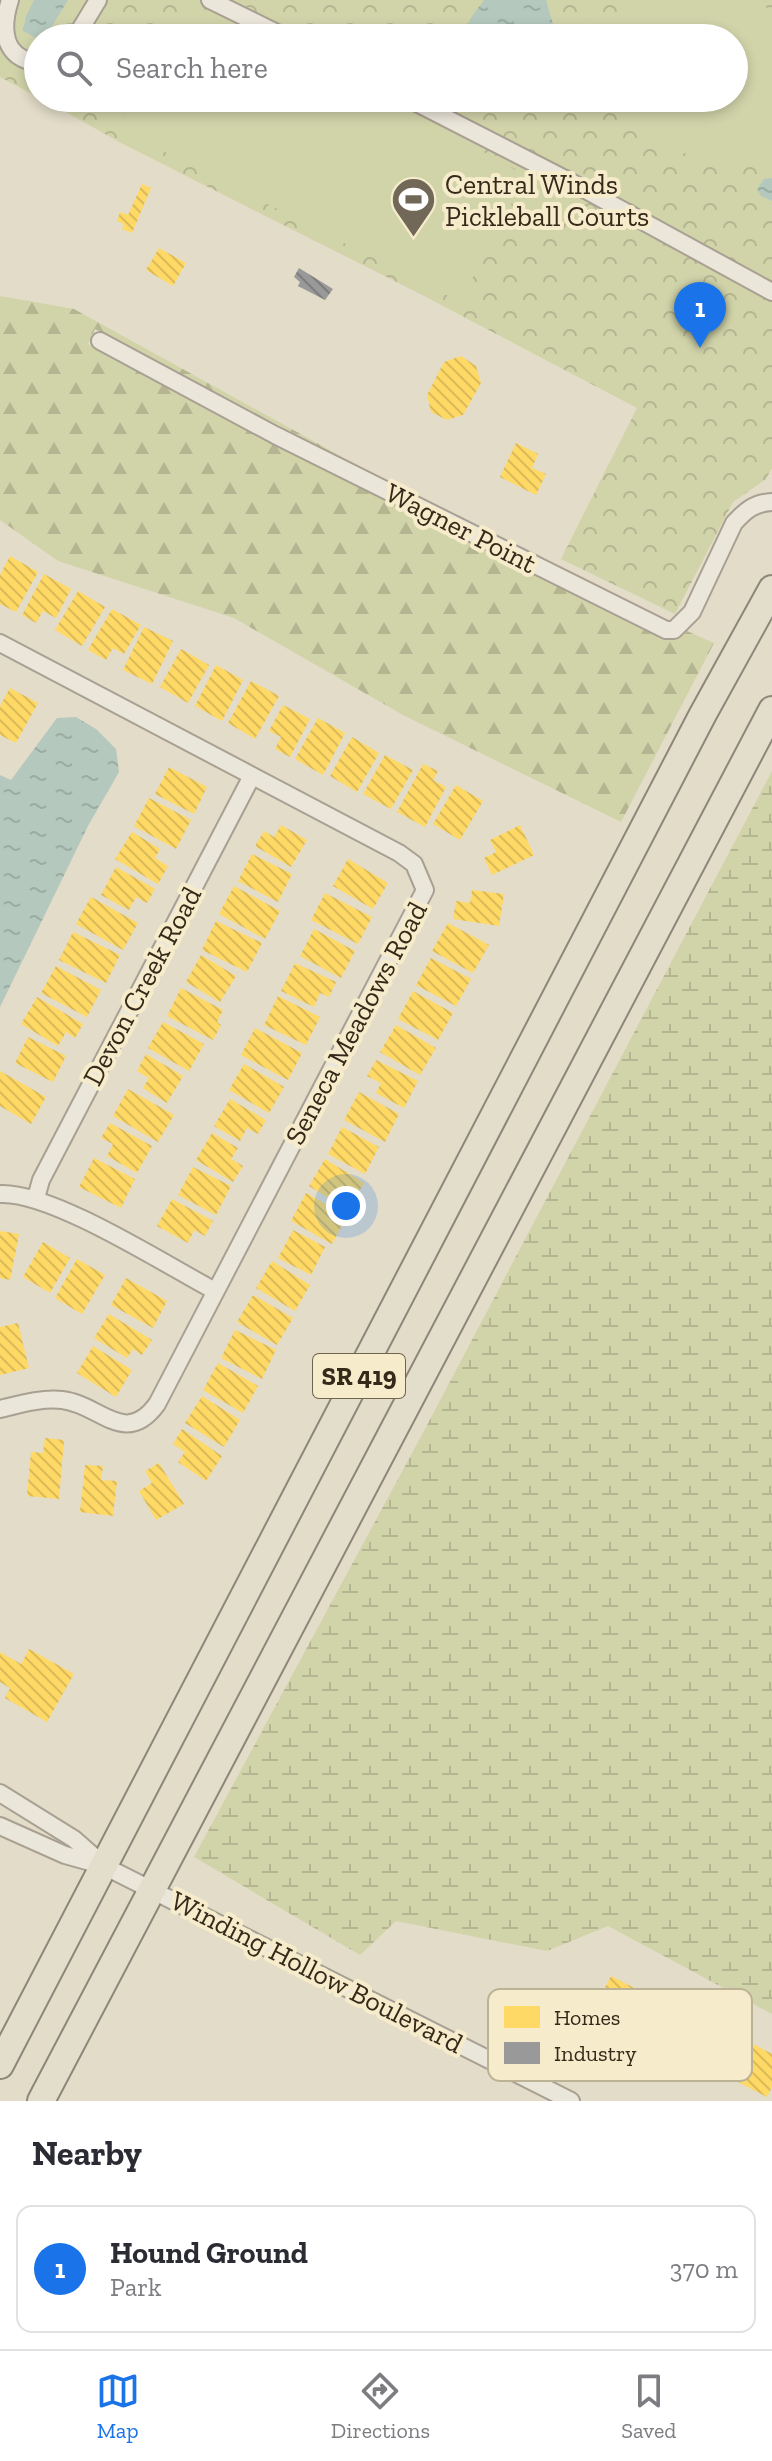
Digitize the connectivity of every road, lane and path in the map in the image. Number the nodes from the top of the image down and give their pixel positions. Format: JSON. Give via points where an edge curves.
{"nodes":[{"id":1,"x":10,"y":0,"type":"edge"},
{"id":2,"x":98,"y":0,"type":"edge"},
{"id":3,"x":210,"y":0,"type":"edge"},
{"id":4,"x":83,"y":24,"type":"edge"},
{"id":5,"x":259,"y":24,"type":"edge"},
{"id":6,"x":24,"y":59,"type":"edge"},
{"id":7,"x":434,"y":112,"type":"edge"},
{"id":8,"x":772,"y":292,"type":"edge"},
{"id":9,"x":100,"y":341,"type":"dead end"},
{"id":10,"x":772,"y":502,"type":"edge"},
{"id":11,"x":772,"y":589,"type":"edge"},
{"id":12,"x":0,"y":643,"type":"edge"},
{"id":13,"x":772,"y":710,"type":"edge"},
{"id":14,"x":252,"y":776,"type":"junction"},
{"id":15,"x":0,"y":1194,"type":"edge"},
{"id":16,"x":36,"y":1198,"type":"junction"},
{"id":17,"x":215,"y":1291,"type":"junction"},
{"id":18,"x":0,"y":1409,"type":"edge"},
{"id":19,"x":0,"y":1793,"type":"edge"},
{"id":20,"x":0,"y":1826,"type":"edge"},
{"id":21,"x":104,"y":1866,"type":"junction"},
{"id":22,"x":152,"y":1890,"type":"junction"},
{"id":23,"x":488,"y":2059,"type":"edge"},
{"id":24,"x":0,"y":2065,"type":"edge"},
{"id":25,"x":531,"y":2081,"type":"edge"},
{"id":26,"x":41,"y":2101,"type":"edge"},
{"id":27,"x":571,"y":2101,"type":"edge"}],
"edges":[{"from":1,"to":6,"type":"street","via":[[3,29]]},
{"from":2,"to":4,"type":"street"},
{"from":3,"to":5,"type":"street"},
{"from":7,"to":8,"type":"street"},
{"from":9,"to":10,"type":"street","name":"Wagner Point","via":[[275,435],[666,630],[674,630],[692,612],[734,523],[757,503]]},
{"from":11,"to":21,"type":"main road","number":"SR 419"},
{"from":12,"to":14,"type":"street","name":"Seneca Meadows Road"},
{"from":13,"to":22,"type":"main road","number":"SR 419"},
{"from":14,"to":16,"type":"street","name":"Devon Creek Road"},
{"from":14,"to":17,"type":"street","name":"Seneca Meadows Road","via":[[399,853],[414,864],[425,890]]},
{"from":15,"to":16,"type":"street"},
{"from":16,"to":17,"type":"street"},
{"from":17,"to":18,"type":"street","name":"Seneca Meadows Road","via":[[157,1404],[138,1423],[124,1424],[65,1400]]},
{"from":19,"to":21,"type":"street","via":[[74,1839]]},
{"from":20,"to":21,"type":"street"},
{"from":21,"to":22,"type":"street","name":"Winding Hollow Boulevard"},
{"from":21,"to":24,"type":"main road","number":"SR 419"},
{"from":22,"to":23,"type":"street","name":"Winding Hollow Boulevard"},
{"from":22,"to":26,"type":"main road","number":"SR 419"},
{"from":25,"to":27,"type":"street","name":"Winding Hollow Boulevard"}]}
